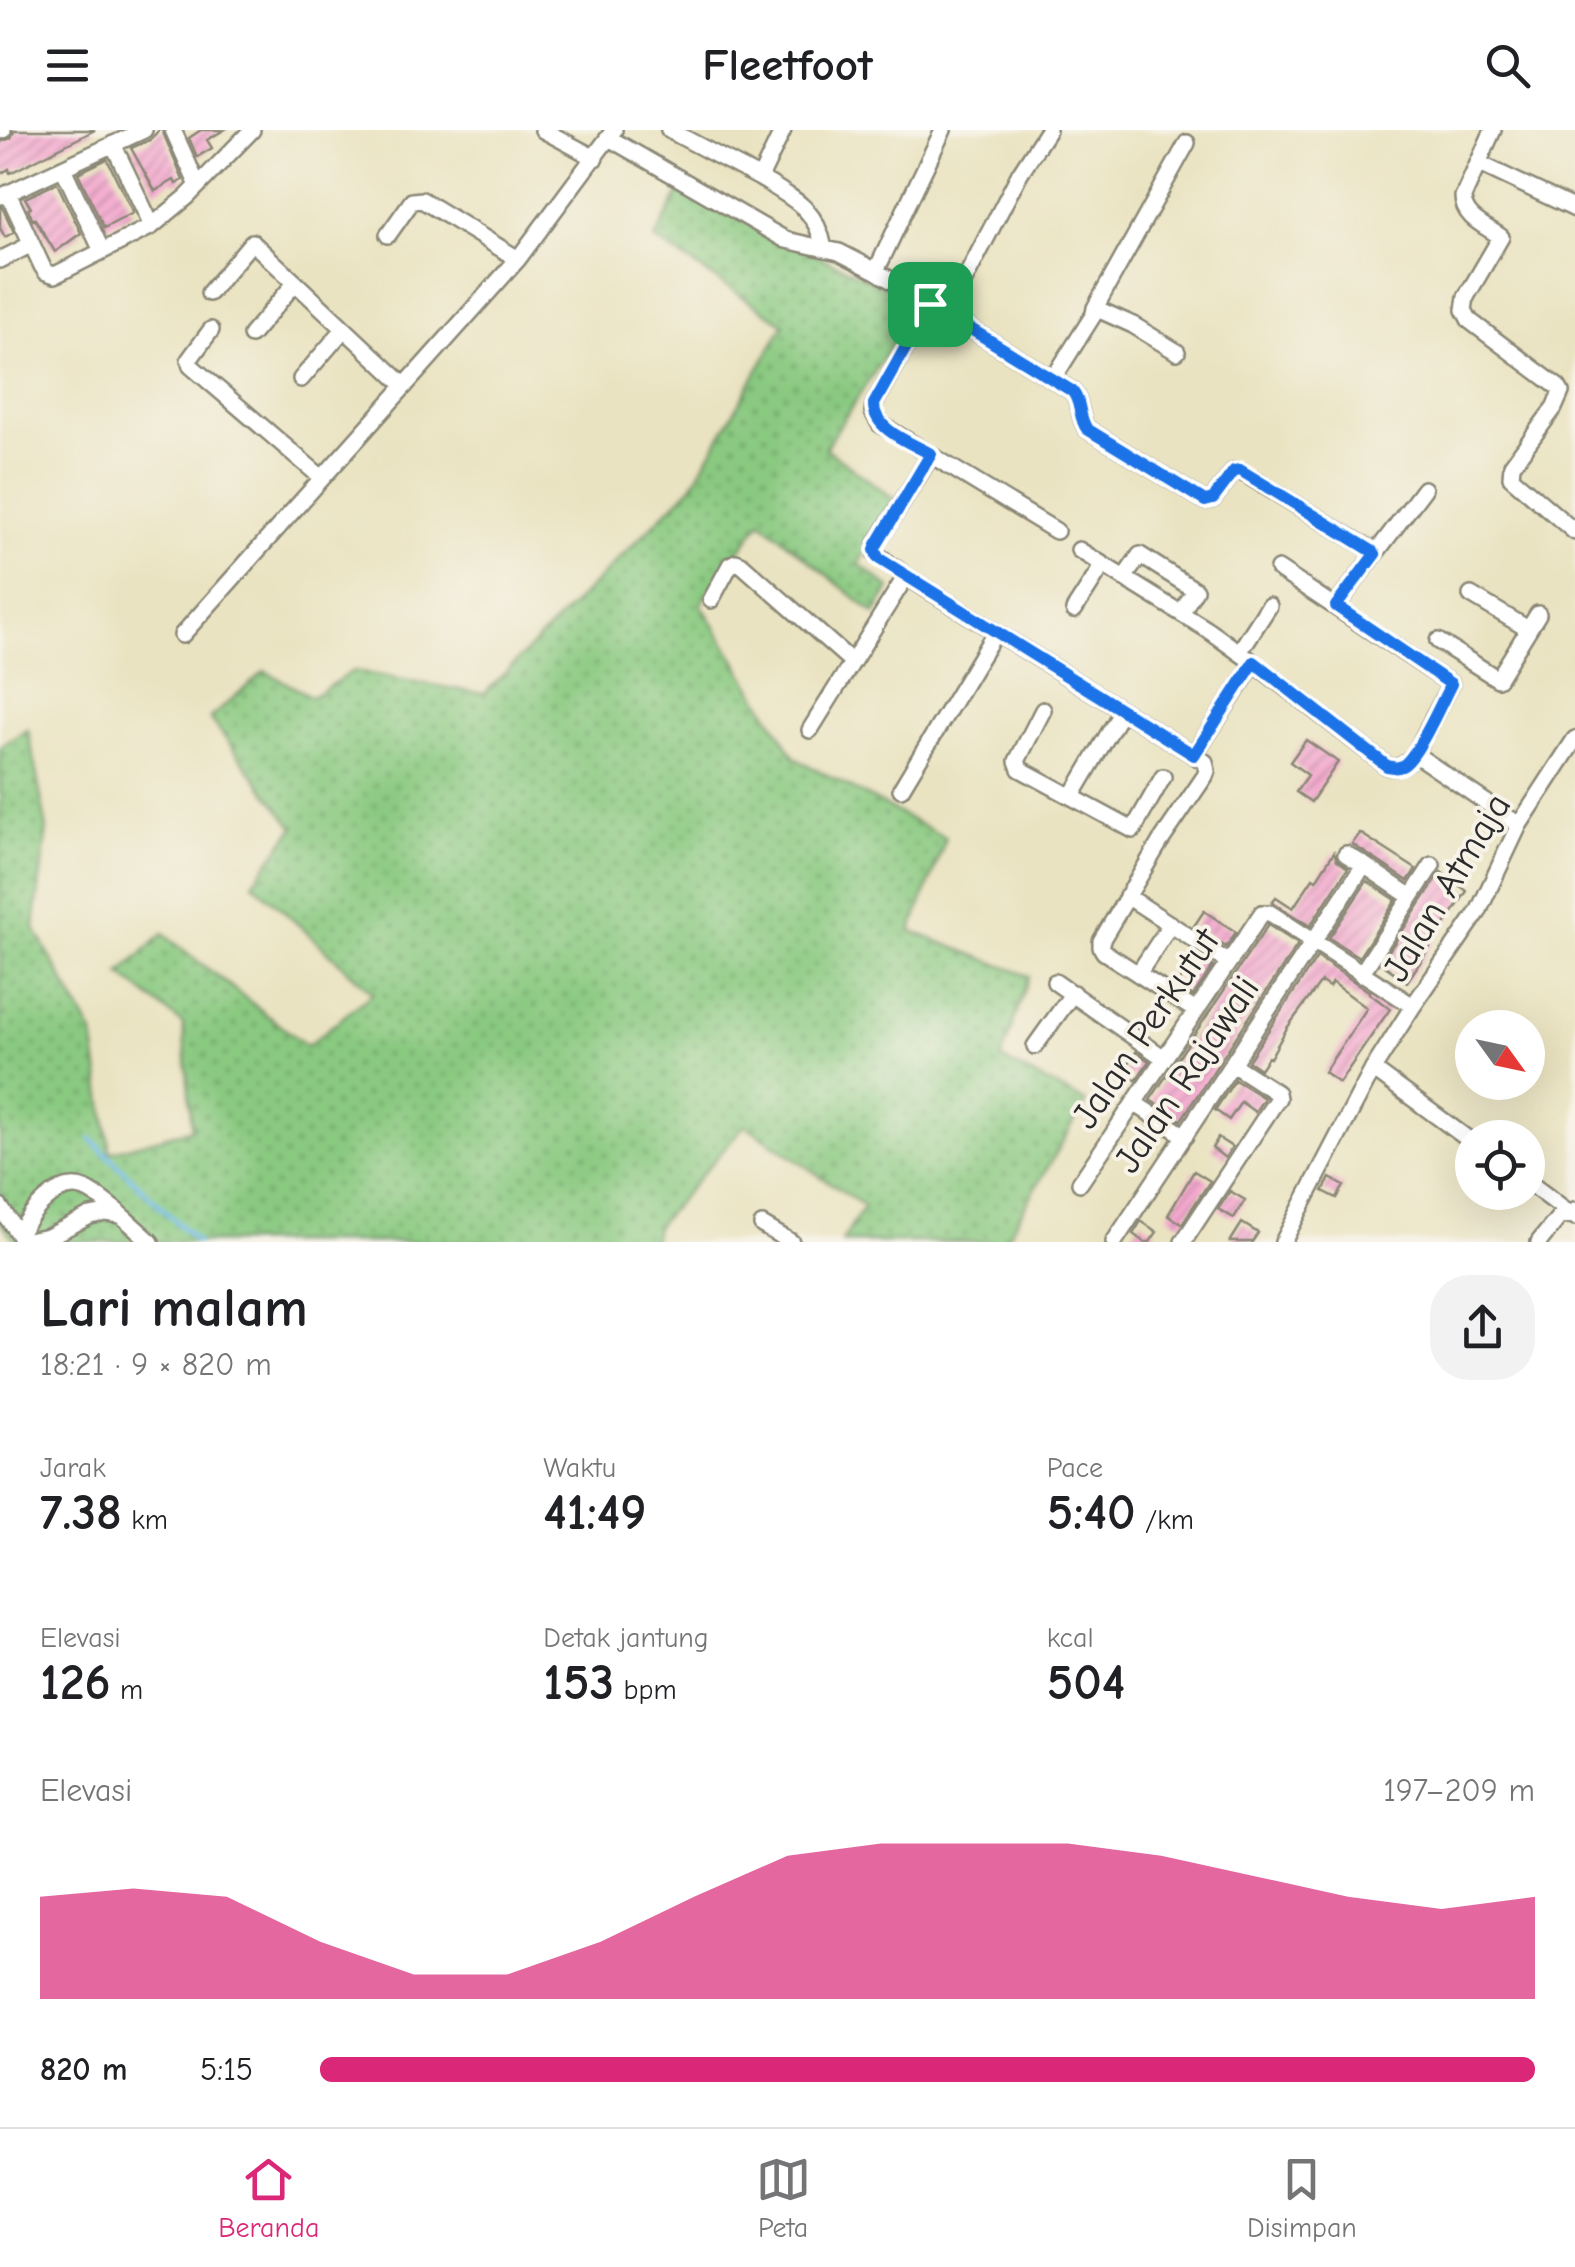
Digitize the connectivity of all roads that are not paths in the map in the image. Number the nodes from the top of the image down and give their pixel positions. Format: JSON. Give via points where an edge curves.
{"nodes":[{"id":1,"x":144,"y":130,"type":"edge"},
{"id":2,"x":173,"y":130,"type":"edge"},
{"id":3,"x":543,"y":130,"type":"edge"},
{"id":4,"x":669,"y":130,"type":"edge"},
{"id":5,"x":783,"y":130,"type":"edge"},
{"id":6,"x":943,"y":130,"type":"edge"},
{"id":7,"x":1048,"y":130,"type":"edge"},
{"id":8,"x":1492,"y":130,"type":"edge"},
{"id":9,"x":244,"y":134,"type":"edge"},
{"id":10,"x":611,"y":134,"type":"edge"},
{"id":11,"x":1187,"y":143,"type":"dead end"},
{"id":12,"x":113,"y":144,"type":"junction"},
{"id":13,"x":595,"y":158,"type":"junction"},
{"id":14,"x":1478,"y":163,"type":"junction"},
{"id":15,"x":63,"y":168,"type":"junction"},
{"id":16,"x":760,"y":178,"type":"junction"},
{"id":17,"x":198,"y":186,"type":"junction"},
{"id":18,"x":4,"y":195,"type":"edge"},
{"id":19,"x":1575,"y":210,"type":"edge"},
{"id":20,"x":152,"y":226,"type":"junction"},
{"id":21,"x":388,"y":234,"type":"dead end"},
{"id":22,"x":32,"y":244,"type":"junction"},
{"id":23,"x":824,"y":248,"type":"junction"},
{"id":24,"x":102,"y":251,"type":"junction"},
{"id":25,"x":518,"y":259,"type":"junction"},
{"id":26,"x":0,"y":260,"type":"edge"},
{"id":27,"x":876,"y":271,"type":"junction"},
{"id":28,"x":296,"y":283,"type":"junction"},
{"id":29,"x":210,"y":294,"type":"dead end"},
{"id":30,"x":930,"y":304,"type":"junction"},
{"id":31,"x":1095,"y":308,"type":"junction"},
{"id":32,"x":947,"y":314,"type":"junction"},
{"id":33,"x":344,"y":328,"type":"junction"},
{"id":34,"x":212,"y":330,"type":"dead end"},
{"id":35,"x":251,"y":335,"type":"dead end"},
{"id":36,"x":1178,"y":352,"type":"dead end"},
{"id":37,"x":301,"y":379,"type":"dead end"},
{"id":38,"x":1053,"y":379,"type":"junction"},
{"id":39,"x":405,"y":386,"type":"junction"},
{"id":40,"x":931,"y":454,"type":"junction"},
{"id":41,"x":322,"y":478,"type":"junction"},
{"id":42,"x":1424,"y":489,"type":"dead end"},
{"id":43,"x":1056,"y":531,"type":"dead end"},
{"id":44,"x":1575,"y":532,"type":"edge"},
{"id":45,"x":1079,"y":550,"type":"dead end"},
{"id":46,"x":1375,"y":554,"type":"junction"},
{"id":47,"x":1104,"y":565,"type":"junction"},
{"id":48,"x":1278,"y":569,"type":"dead end"},
{"id":49,"x":906,"y":576,"type":"junction"},
{"id":50,"x":1124,"y":578,"type":"junction"},
{"id":51,"x":1471,"y":595,"type":"dead end"},
{"id":52,"x":711,"y":600,"type":"dead end"},
{"id":53,"x":1269,"y":606,"type":"dead end"},
{"id":54,"x":1336,"y":606,"type":"junction"},
{"id":55,"x":1074,"y":610,"type":"dead end"},
{"id":56,"x":1181,"y":613,"type":"junction"},
{"id":57,"x":1538,"y":614,"type":"dead end"},
{"id":58,"x":1528,"y":630,"type":"junction"},
{"id":59,"x":996,"y":633,"type":"junction"},
{"id":60,"x":182,"y":636,"type":"dead end"},
{"id":61,"x":1438,"y":641,"type":"dead end"},
{"id":62,"x":1240,"y":651,"type":"junction"},
{"id":63,"x":1468,"y":660,"type":"junction"},
{"id":64,"x":852,"y":662,"type":"junction"},
{"id":65,"x":1254,"y":662,"type":"junction"},
{"id":66,"x":1451,"y":684,"type":"junction"},
{"id":67,"x":1043,"y":710,"type":"dead end"},
{"id":68,"x":1122,"y":710,"type":"junction"},
{"id":69,"x":810,"y":730,"type":"dead end"},
{"id":70,"x":1575,"y":739,"type":"edge"},
{"id":71,"x":1414,"y":754,"type":"junction"},
{"id":72,"x":1194,"y":755,"type":"junction"},
{"id":73,"x":1164,"y":777,"type":"dead end"},
{"id":74,"x":901,"y":789,"type":"dead end"},
{"id":75,"x":1072,"y":796,"type":"junction"},
{"id":76,"x":1520,"y":825,"type":"junction"},
{"id":77,"x":1346,"y":854,"type":"dead end"},
{"id":78,"x":1364,"y":865,"type":"junction"},
{"id":79,"x":1432,"y":865,"type":"dead end"},
{"id":80,"x":1127,"y":896,"type":"junction"},
{"id":81,"x":1412,"y":897,"type":"junction"},
{"id":82,"x":1170,"y":924,"type":"junction"},
{"id":83,"x":1313,"y":942,"type":"junction"},
{"id":84,"x":1228,"y":962,"type":"junction"},
{"id":85,"x":1138,"y":974,"type":"junction"},
{"id":86,"x":1361,"y":974,"type":"junction"},
{"id":87,"x":1055,"y":982,"type":"dead end"},
{"id":88,"x":1073,"y":994,"type":"junction"},
{"id":89,"x":1413,"y":1006,"type":"junction"},
{"id":90,"x":1196,"y":1011,"type":"junction"},
{"id":91,"x":1036,"y":1046,"type":"dead end"},
{"id":92,"x":1164,"y":1058,"type":"junction"},
{"id":93,"x":1232,"y":1064,"type":"junction"},
{"id":94,"x":1373,"y":1069,"type":"junction"},
{"id":95,"x":1134,"y":1103,"type":"junction"},
{"id":96,"x":1455,"y":1129,"type":"edge"},
{"id":97,"x":1184,"y":1136,"type":"junction"},
{"id":98,"x":1080,"y":1183,"type":"dead end"},
{"id":99,"x":1545,"y":1194,"type":"edge"},
{"id":100,"x":0,"y":1207,"type":"edge"},
{"id":101,"x":1574,"y":1214,"type":"edge"},
{"id":102,"x":121,"y":1215,"type":"junction"},
{"id":103,"x":762,"y":1225,"type":"dead end"},
{"id":104,"x":22,"y":1239,"type":"edge"},
{"id":105,"x":151,"y":1242,"type":"edge"},
{"id":106,"x":791,"y":1242,"type":"edge"},
{"id":107,"x":1114,"y":1242,"type":"edge"},
{"id":108,"x":1183,"y":1242,"type":"edge"},
{"id":109,"x":1283,"y":1242,"type":"edge"},
{"id":110,"x":1539,"y":1242,"type":"edge"}],
"edges":[{"from":1,"to":12,"type":"street"},
{"from":2,"to":17,"type":"street"},
{"from":3,"to":13,"type":"street"},
{"from":4,"to":16,"type":"street"},
{"from":5,"to":16,"type":"street"},
{"from":6,"to":27,"type":"street"},
{"from":7,"to":32,"type":"street"},
{"from":8,"to":14,"type":"street"},
{"from":9,"to":17,"type":"street"},
{"from":10,"to":13,"type":"street"},
{"from":10,"to":23,"type":"street","via":[[786,240]]},
{"from":11,"to":31,"type":"street"},
{"from":12,"to":15,"type":"street"},
{"from":12,"to":20,"type":"street"},
{"from":13,"to":25,"type":"street"},
{"from":14,"to":19,"type":"street"},
{"from":14,"to":44,"type":"street","via":[[1463,207],[1502,237],[1464,310],[1561,392],[1510,471]]},
{"from":15,"to":18,"type":"street"},
{"from":15,"to":24,"type":"street"},
{"from":16,"to":23,"type":"street","via":[[813,216]]},
{"from":17,"to":20,"type":"street"},
{"from":18,"to":22,"type":"street"},
{"from":20,"to":24,"type":"street"},
{"from":21,"to":25,"type":"street","via":[[412,201],[422,200]]},
{"from":22,"to":24,"type":"street","via":[[50,275]]},
{"from":22,"to":26,"type":"street"},
{"from":23,"to":27,"type":"street"},
{"from":25,"to":39,"type":"street"},
{"from":27,"to":30,"type":"street"},
{"from":28,"to":29,"type":"street","via":[[252,242]]},
{"from":28,"to":33,"type":"street"},
{"from":28,"to":35,"type":"street"},
{"from":30,"to":32,"type":"street"},
{"from":30,"to":40,"type":"street","via":[[873,412],[880,424]]},
{"from":31,"to":36,"type":"street"},
{"from":31,"to":38,"type":"street"},
{"from":32,"to":38,"type":"street"},
{"from":33,"to":37,"type":"street"},
{"from":33,"to":39,"type":"street"},
{"from":34,"to":41,"type":"street","via":[[191,366]]},
{"from":38,"to":46,"type":"street","via":[[1076,396],[1087,429],[1205,501],[1240,470]]},
{"from":39,"to":41,"type":"street"},
{"from":40,"to":43,"type":"street"},
{"from":40,"to":49,"type":"street","via":[[875,550]]},
{"from":41,"to":60,"type":"street"},
{"from":42,"to":46,"type":"street"},
{"from":45,"to":47,"type":"street"},
{"from":46,"to":54,"type":"street"},
{"from":47,"to":50,"type":"street"},
{"from":47,"to":55,"type":"street"},
{"from":48,"to":54,"type":"street"},
{"from":49,"to":59,"type":"street"},
{"from":49,"to":64,"type":"street"},
{"from":50,"to":56,"type":"street"},
{"from":50,"to":56,"type":"street","via":[[1140,555],[1195,590]]},
{"from":51,"to":58,"type":"street"},
{"from":52,"to":64,"type":"street","via":[[730,565],[741,564]]},
{"from":53,"to":62,"type":"street"},
{"from":54,"to":66,"type":"street"},
{"from":56,"to":62,"type":"street"},
{"from":57,"to":58,"type":"street"},
{"from":58,"to":63,"type":"street","via":[[1498,679]]},
{"from":59,"to":68,"type":"street"},
{"from":59,"to":74,"type":"street"},
{"from":61,"to":63,"type":"street"},
{"from":62,"to":65,"type":"street"},
{"from":63,"to":66,"type":"street"},
{"from":64,"to":69,"type":"street"},
{"from":65,"to":71,"type":"street","via":[[1387,766],[1400,768]]},
{"from":65,"to":72,"type":"street"},
{"from":66,"to":71,"type":"street"},
{"from":67,"to":75,"type":"street","via":[[1017,766]]},
{"from":68,"to":72,"type":"street"},
{"from":68,"to":75,"type":"street"},
{"from":70,"to":76,"type":"street","name":"Jalan Atmaja"},
{"from":71,"to":76,"type":"street"},
{"from":72,"to":80,"type":"street","via":[[1205,762],[1205,776]]},
{"from":73,"to":75,"type":"street","via":[[1133,830]]},
{"from":76,"to":89,"type":"street","name":"Jalan Atmaja","via":[[1478,912]]},
{"from":77,"to":78,"type":"street"},
{"from":78,"to":81,"type":"street"},
{"from":78,"to":83,"type":"street","name":"Jalan Rajawali"},
{"from":79,"to":81,"type":"street"},
{"from":80,"to":82,"type":"street"},
{"from":80,"to":85,"type":"street","via":[[1101,948]]},
{"from":81,"to":86,"type":"street"},
{"from":82,"to":84,"type":"street"},
{"from":82,"to":85,"type":"street"},
{"from":83,"to":84,"type":"street","name":"Jalan Perkutut","via":[[1266,912]]},
{"from":83,"to":86,"type":"street"},
{"from":83,"to":93,"type":"street","name":"Jalan Rajawali"},
{"from":84,"to":90,"type":"street","name":"Jalan Perkutut"},
{"from":85,"to":90,"type":"street"},
{"from":86,"to":89,"type":"street"},
{"from":87,"to":88,"type":"street"},
{"from":88,"to":91,"type":"street"},
{"from":88,"to":92,"type":"street"},
{"from":89,"to":94,"type":"street","name":"Jalan Atmaja"},
{"from":90,"to":92,"type":"street","name":"Jalan Perkutut"},
{"from":92,"to":95,"type":"street","name":"Jalan Perkutut"},
{"from":93,"to":97,"type":"street","name":"Jalan Rajawali"},
{"from":93,"to":108,"type":"street","via":[[1278,1098]]},
{"from":94,"to":96,"type":"street"},
{"from":94,"to":109,"type":"street","name":"Jalan Atmaja"},
{"from":95,"to":97,"type":"street"},
{"from":95,"to":98,"type":"street","name":"Jalan Perkutut"},
{"from":97,"to":107,"type":"street","name":"Jalan Rajawali"},
{"from":99,"to":101,"type":"street"},
{"from":100,"to":104,"type":"street"},
{"from":101,"to":110,"type":"street","via":[[1559,1217]]},
{"from":102,"to":104,"type":"street","via":[[106,1212],[48,1237]]},
{"from":102,"to":104,"type":"street","via":[[96,1195],[71,1188],[32,1214]]},
{"from":102,"to":105,"type":"street"},
{"from":103,"to":106,"type":"street"}]}
